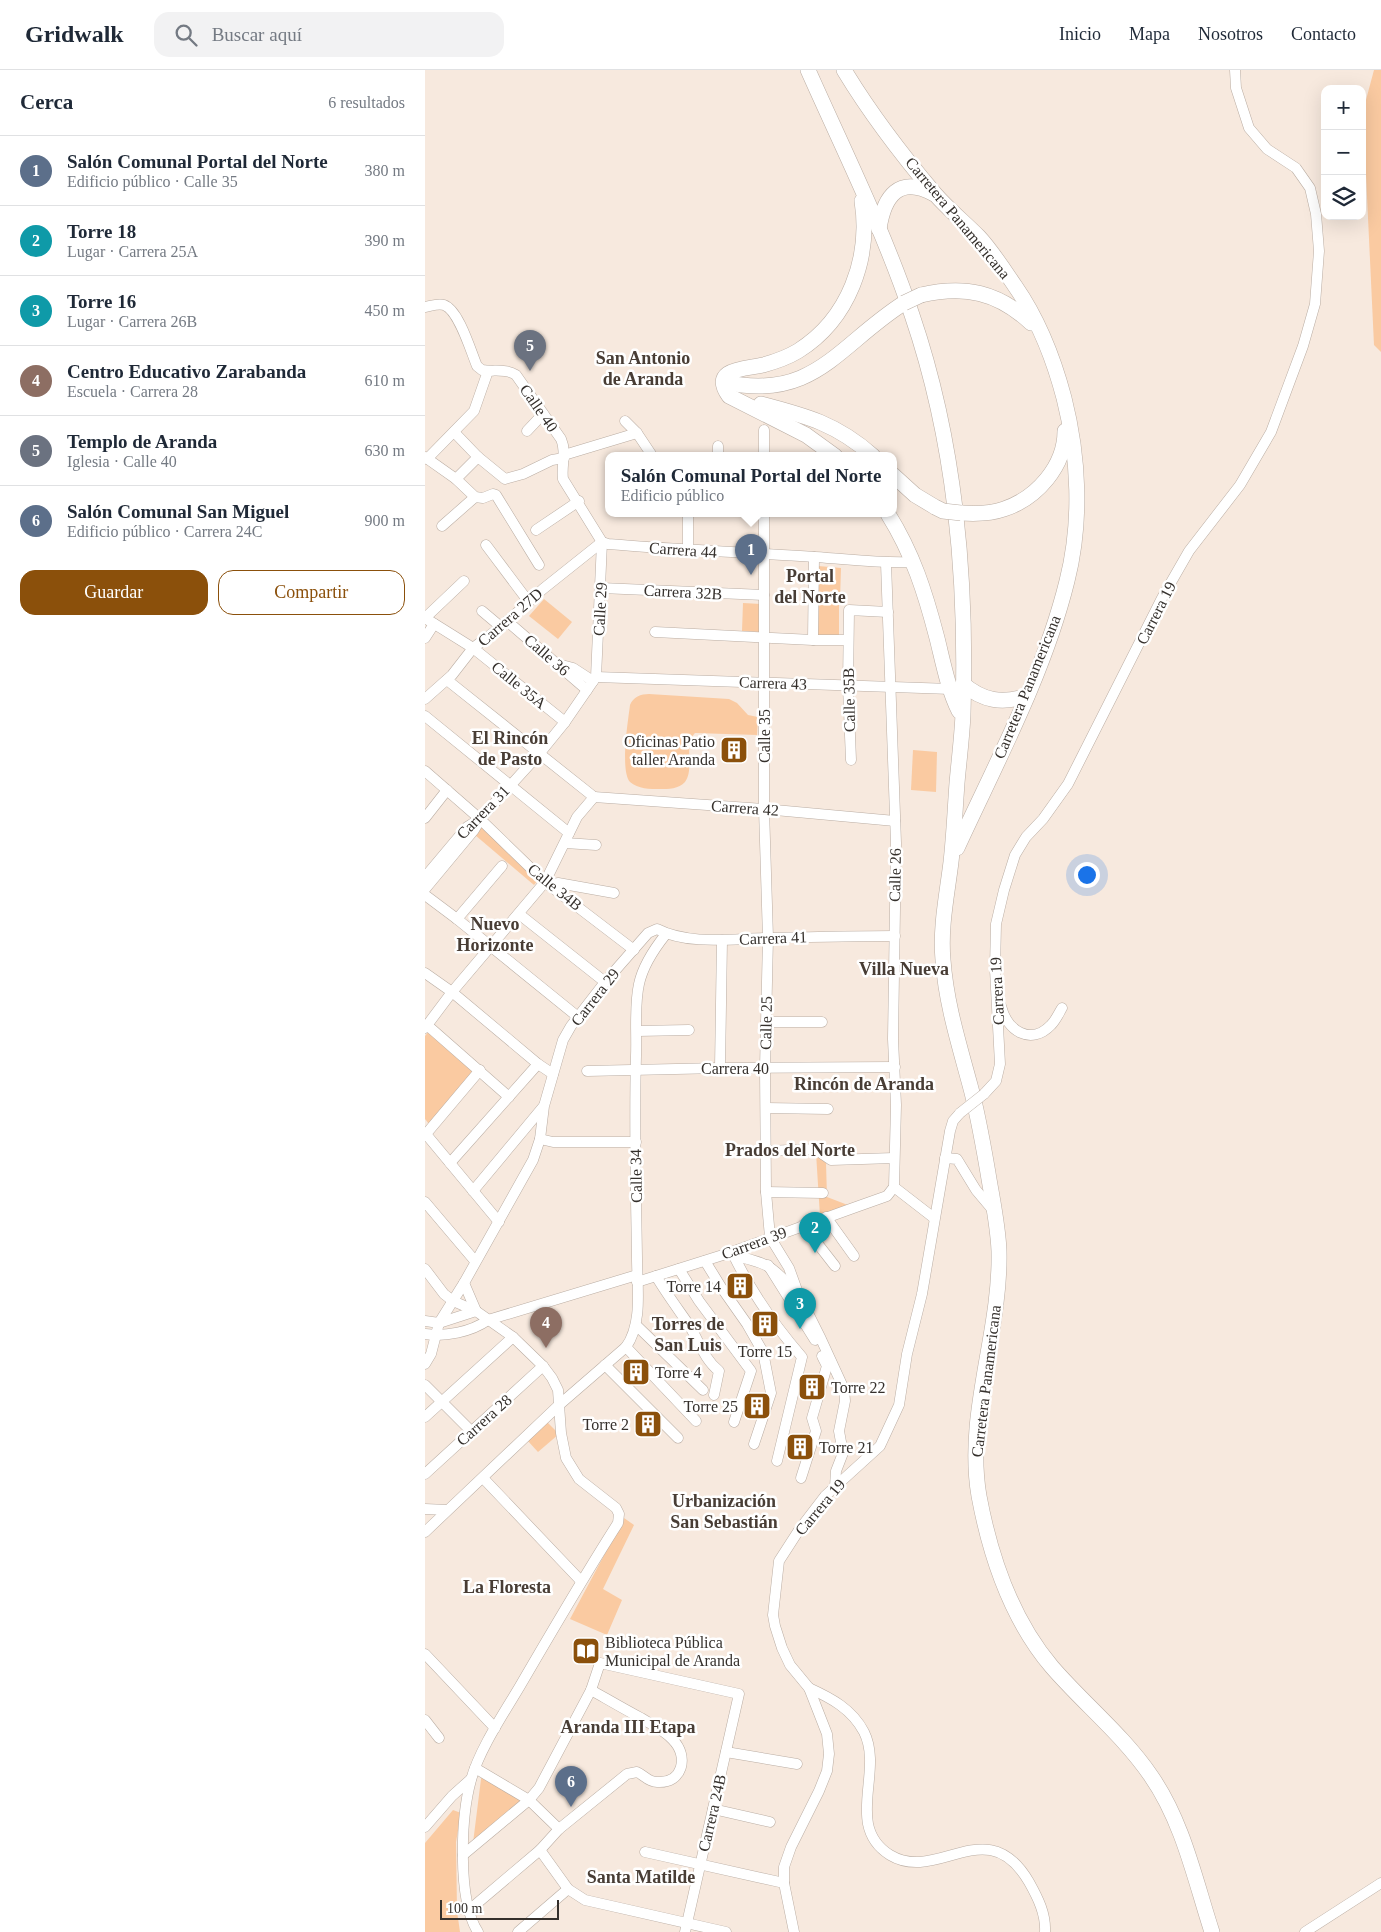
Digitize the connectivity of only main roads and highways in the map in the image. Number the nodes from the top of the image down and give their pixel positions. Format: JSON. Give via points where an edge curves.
{"nodes":[{"id":1,"x":807,"y":70,"type":"edge"},
{"id":2,"x":844,"y":70,"type":"edge"},
{"id":3,"x":856,"y":175,"type":"junction"},
{"id":4,"x":936,"y":195,"type":"junction"},
{"id":5,"x":879,"y":229,"type":"junction"},
{"id":6,"x":1043,"y":338,"type":"junction"},
{"id":7,"x":1060,"y":384,"type":"junction"},
{"id":8,"x":726,"y":389,"type":"junction"},
{"id":9,"x":829,"y":452,"type":"edge"},
{"id":10,"x":868,"y":452,"type":"edge"},
{"id":11,"x":897,"y":478,"type":"edge"},
{"id":12,"x":890,"y":517,"type":"edge"},
{"id":13,"x":957,"y":686,"type":"junction"},
{"id":14,"x":1027,"y":696,"type":"junction"},
{"id":15,"x":952,"y":858,"type":"junction"},
{"id":16,"x":1212,"y":1932,"type":"edge"}],
"edges":[{"from":1,"to":3,"type":"highway","name":"Carretera Panamericana"},
{"from":2,"to":4,"type":"highway","name":"Carretera Panamericana","via":[[861,98]]},
{"from":3,"to":5,"type":"highway","name":"Carretera Panamericana"},
{"from":3,"to":8,"type":"highway","via":[[865,234],[854,282],[843,304],[813,340],[797,352],[762,365],[734,369],[728,373]]},
{"from":4,"to":5,"type":"highway","via":[[913,186],[897,191],[886,202]]},
{"from":4,"to":6,"type":"highway","name":"Carretera Panamericana","via":[[981,239],[1017,288]]},
{"from":5,"to":13,"type":"highway","name":"Carretera Panamericana","via":[[927,362],[948,454],[962,595]]},
{"from":6,"to":7,"type":"highway","name":"Carretera Panamericana"},
{"from":6,"to":8,"type":"highway","bridge":true,"via":[[1016,310],[999,299],[980,293],[941,290],[921,295],[883,316],[817,371],[778,385]]},
{"from":7,"to":11,"type":"highway","bridge":true,"via":[[1065,434],[1063,448],[1055,468],[1024,500],[983,514],[943,511]]},
{"from":7,"to":14,"type":"highway","name":"Carretera Panamericana","via":[[1076,470],[1074,544],[1068,580]]},
{"from":8,"to":9,"type":"highway"},
{"from":8,"to":10,"type":"highway","via":[[821,421]]},
{"from":12,"to":13,"type":"highway","via":[[914,562]]},
{"from":13,"to":14,"type":"highway","via":[[1000,701]]},
{"from":13,"to":15,"type":"highway","name":"Carretera Panamericana","via":[[963,717]]},
{"from":14,"to":15,"type":"highway","name":"Carretera Panamericana"},
{"from":15,"to":16,"type":"highway","name":"Carretera Panamericana","via":[[944,913],[943,959],[951,1016],[972,1091],[999,1245],[999,1277],[975,1450],[978,1490],[993,1552],[1013,1602],[1050,1665],[1112,1729],[1157,1785],[1179,1830]]}]}
